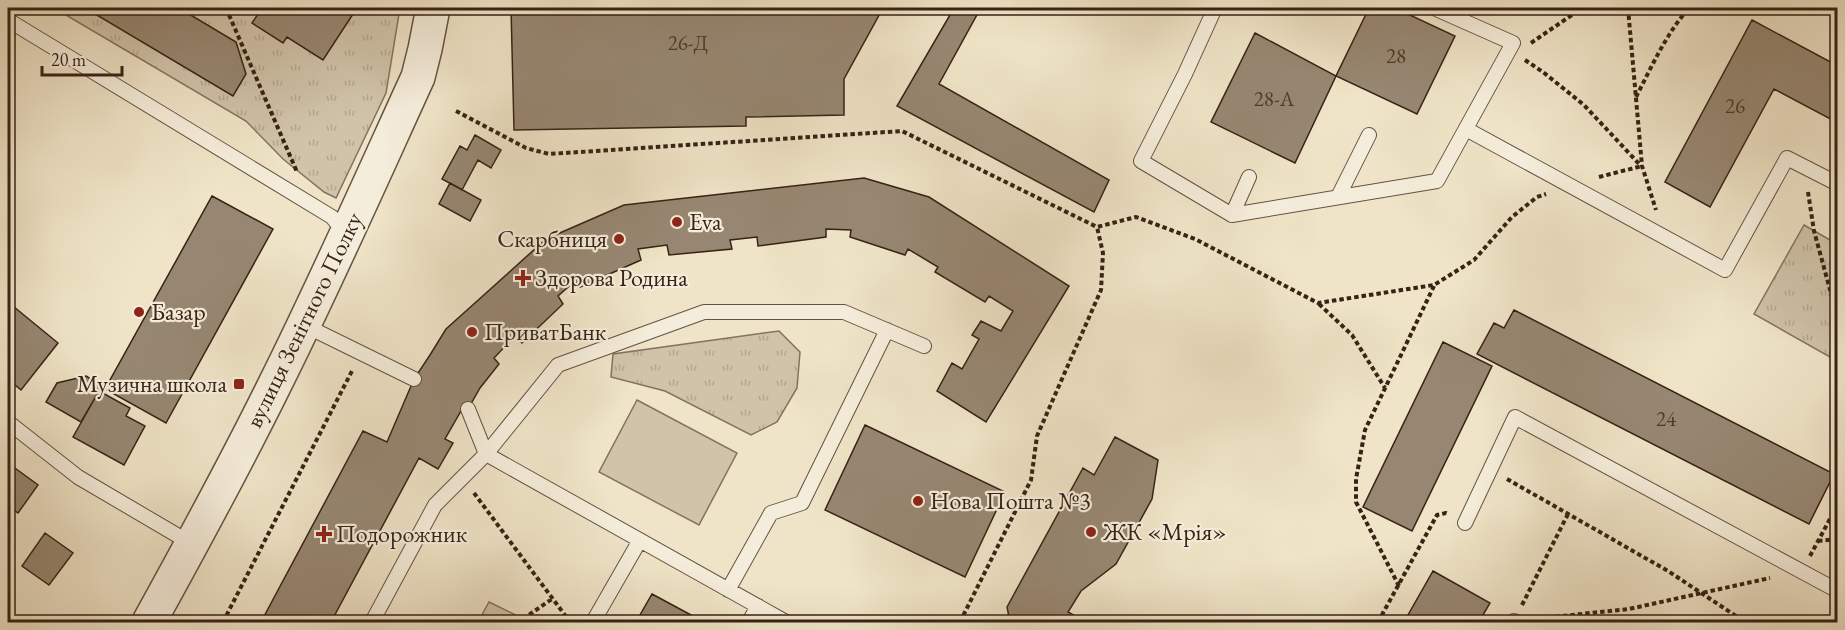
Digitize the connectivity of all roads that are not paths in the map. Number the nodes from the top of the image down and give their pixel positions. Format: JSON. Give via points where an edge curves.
{"nodes":[{"id":1,"x":433,"y":8,"type":"edge"},
{"id":2,"x":1215,"y":8,"type":"edge"},
{"id":3,"x":1434,"y":8,"type":"edge"},
{"id":4,"x":8,"y":20,"type":"edge"},
{"id":5,"x":1466,"y":129,"type":"junction"},
{"id":6,"x":1369,"y":135,"type":"dead end"},
{"id":7,"x":1249,"y":177,"type":"dead end"},
{"id":8,"x":1838,"y":184,"type":"edge"},
{"id":9,"x":1338,"y":197,"type":"junction"},
{"id":10,"x":1232,"y":215,"type":"junction"},
{"id":11,"x":347,"y":234,"type":"junction"},
{"id":12,"x":304,"y":325,"type":"junction"},
{"id":13,"x":887,"y":330,"type":"junction"},
{"id":14,"x":924,"y":346,"type":"dead end"},
{"id":15,"x":414,"y":379,"type":"dead end"},
{"id":16,"x":468,"y":409,"type":"dead end"},
{"id":17,"x":8,"y":422,"type":"edge"},
{"id":18,"x":486,"y":454,"type":"junction"},
{"id":19,"x":1465,"y":523,"type":"dead end"},
{"id":20,"x":640,"y":540,"type":"junction"},
{"id":21,"x":192,"y":544,"type":"junction"},
{"id":22,"x":728,"y":590,"type":"junction"},
{"id":23,"x":1838,"y":591,"type":"edge"},
{"id":24,"x":758,"y":606,"type":"junction"},
{"id":25,"x":149,"y":622,"type":"edge"},
{"id":26,"x":372,"y":622,"type":"edge"},
{"id":27,"x":593,"y":622,"type":"edge"},
{"id":28,"x":749,"y":622,"type":"edge"},
{"id":29,"x":786,"y":622,"type":"edge"}],
"edges":[{"from":1,"to":11,"type":"street","name":"вулиця Зенітного Полку","via":[[418,77]]},
{"from":2,"to":10,"type":"lane","via":[[1141,161]]},
{"from":3,"to":5,"type":"lane","via":[[1513,44]]},
{"from":4,"to":11,"type":"lane","via":[[332,217]]},
{"from":5,"to":8,"type":"lane","via":[[1725,270],[1788,158]]},
{"from":5,"to":9,"type":"lane","via":[[1437,181]]},
{"from":6,"to":9,"type":"lane"},
{"from":7,"to":10,"type":"lane"},
{"from":9,"to":10,"type":"lane"},
{"from":11,"to":12,"type":"street","name":"вулиця Зенітного Полку"},
{"from":12,"to":15,"type":"lane"},
{"from":12,"to":21,"type":"street","name":"вулиця Зенітного Полку"},
{"from":13,"to":14,"type":"lane"},
{"from":13,"to":18,"type":"lane","via":[[844,312],[704,312],[558,365]]},
{"from":13,"to":22,"type":"lane","via":[[802,503],[771,513]]},
{"from":16,"to":18,"type":"lane"},
{"from":17,"to":21,"type":"lane","via":[[78,477]]},
{"from":18,"to":20,"type":"lane"},
{"from":18,"to":26,"type":"lane","via":[[435,506]]},
{"from":19,"to":23,"type":"lane","via":[[1515,417]]},
{"from":20,"to":22,"type":"lane"},
{"from":20,"to":27,"type":"lane"},
{"from":21,"to":25,"type":"street","name":"вулиця Зенітного Полку"},
{"from":22,"to":24,"type":"lane"},
{"from":24,"to":28,"type":"lane"},
{"from":24,"to":29,"type":"lane"}]}
